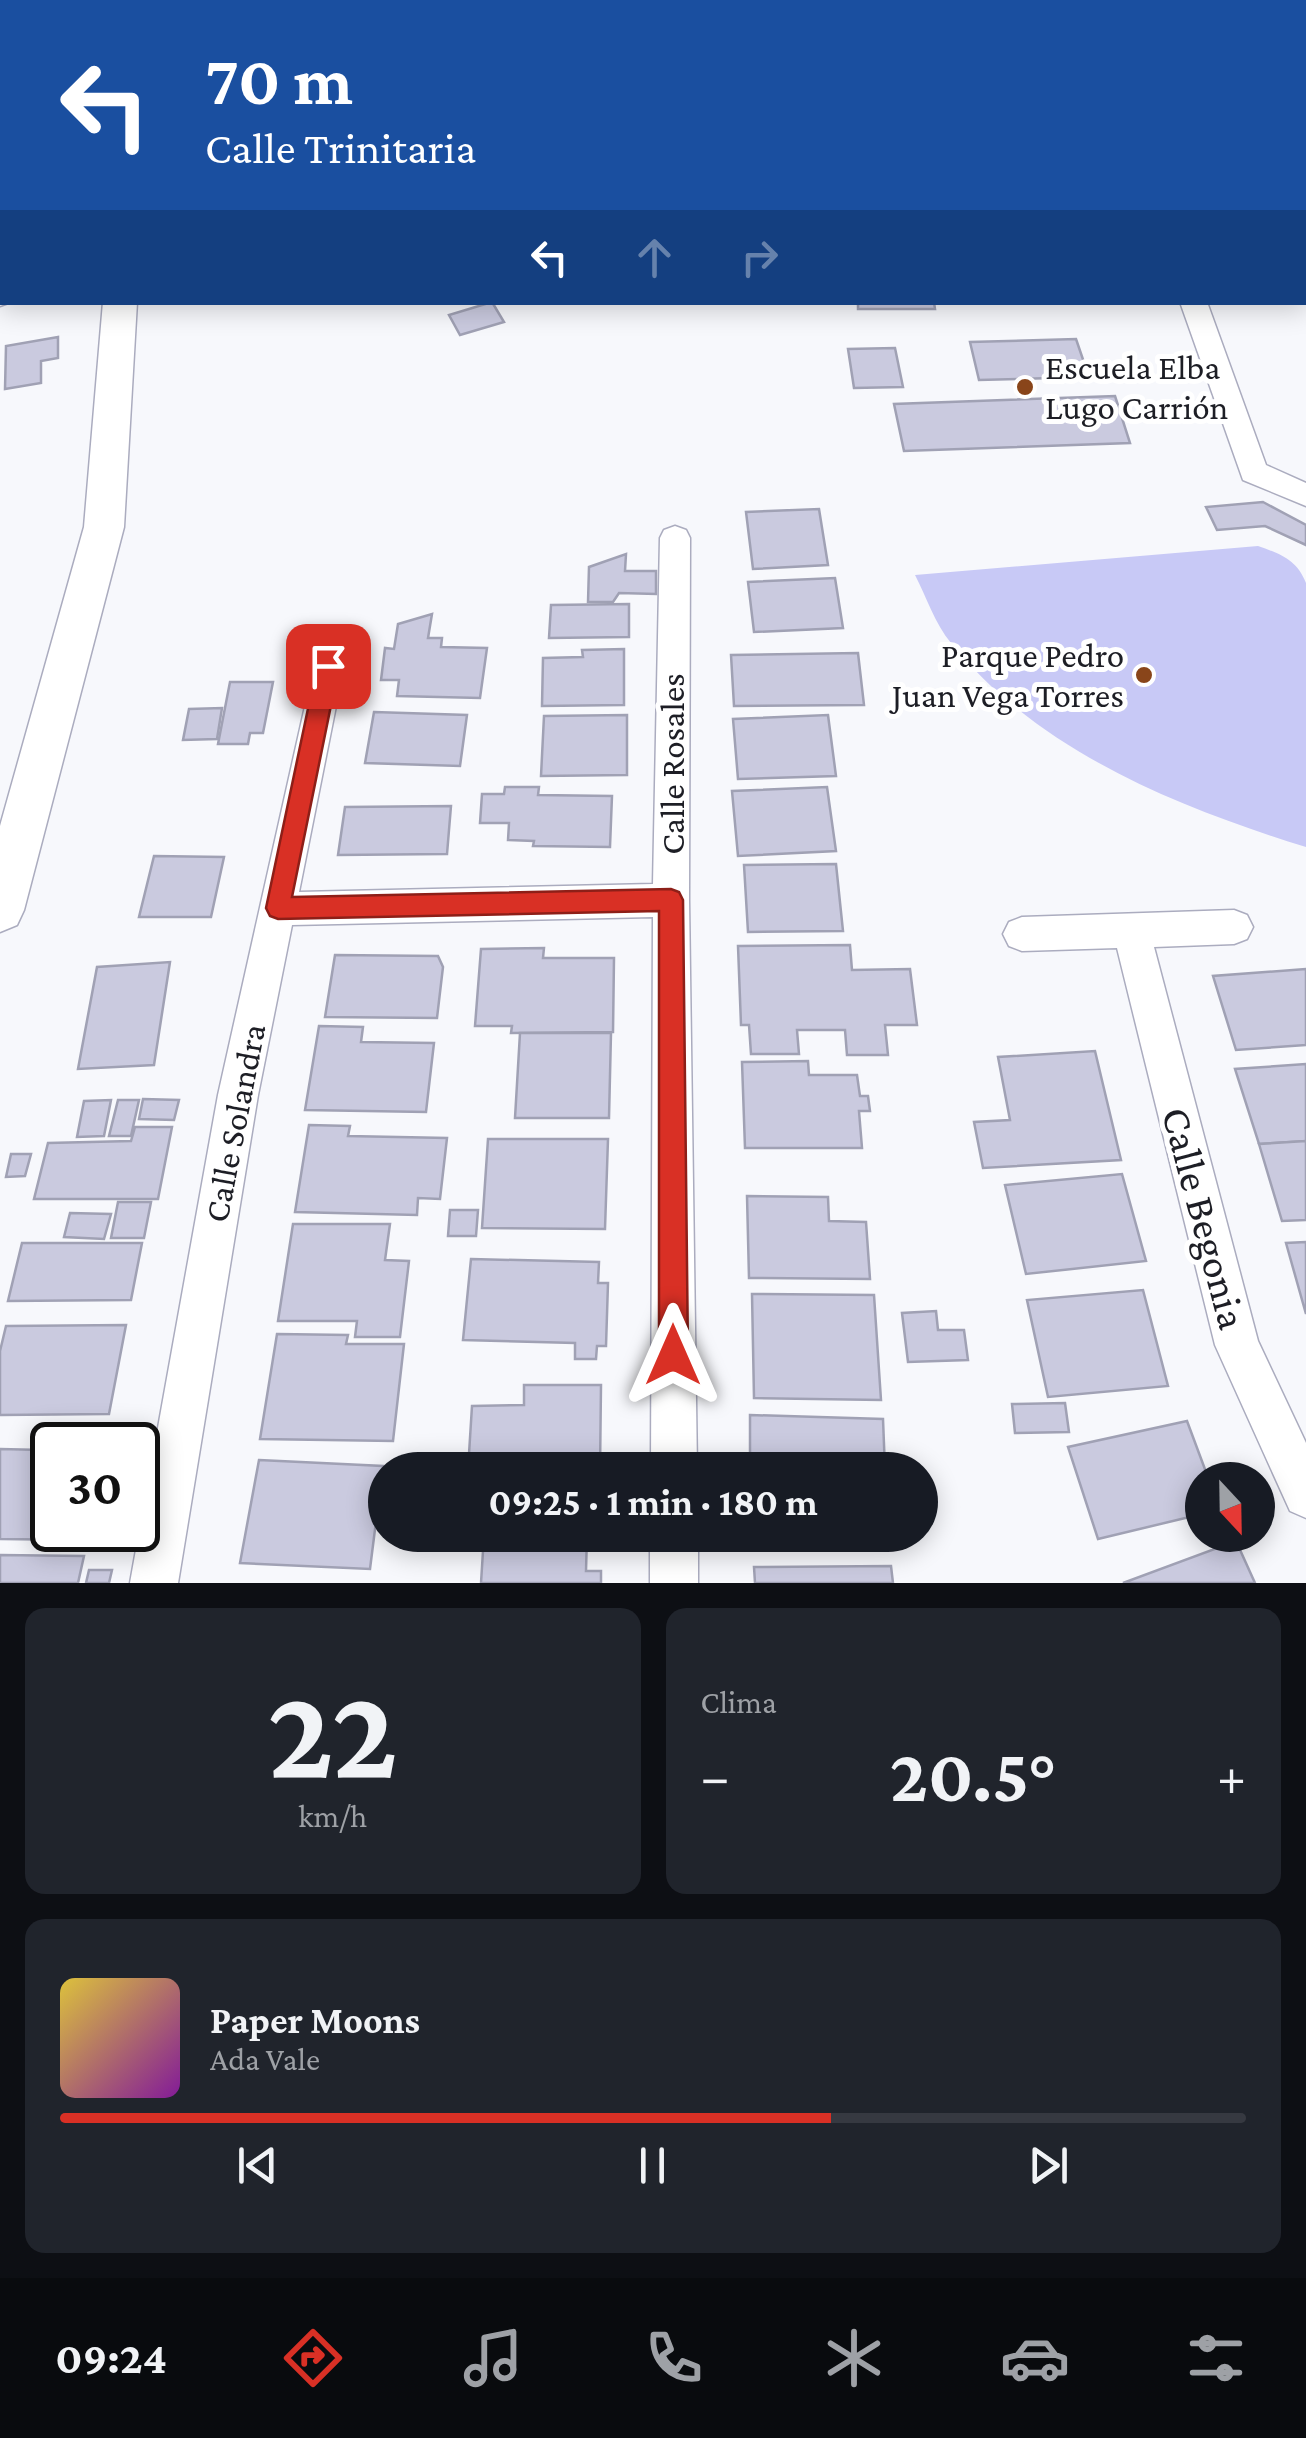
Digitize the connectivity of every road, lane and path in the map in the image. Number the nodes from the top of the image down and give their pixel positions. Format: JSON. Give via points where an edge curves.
{"nodes":[{"id":1,"x":120,"y":305,"type":"edge"},
{"id":2,"x":1194,"y":305,"type":"edge"},
{"id":3,"x":1306,"y":495,"type":"edge"},
{"id":4,"x":675,"y":538,"type":"dead end"},
{"id":5,"x":328,"y":666,"type":"dead end"},
{"id":6,"x":671,"y":900,"type":"junction"},
{"id":7,"x":278,"y":908,"type":"junction"},
{"id":8,"x":0,"y":910,"type":"edge"},
{"id":9,"x":1234,"y":927,"type":"dead end"},
{"id":10,"x":1131,"y":931,"type":"junction"},
{"id":11,"x":1022,"y":934,"type":"dead end"},
{"id":12,"x":674,"y":1452,"type":"edge"},
{"id":13,"x":1306,"y":1495,"type":"edge"},
{"id":14,"x":674,"y":1552,"type":"edge"},
{"id":15,"x":154,"y":1583,"type":"edge"},
{"id":16,"x":674,"y":1583,"type":"edge"}],
"edges":[{"from":1,"to":8,"type":"street","via":[[104,528]]},
{"from":2,"to":3,"type":"street","via":[[1254,472]]},
{"from":4,"to":6,"type":"street","name":"Calle Rosales"},
{"from":5,"to":7,"type":"street","name":"Calle Solandra"},
{"from":6,"to":7,"type":"street"},
{"from":6,"to":12,"type":"street","name":"Calle Rosales"},
{"from":7,"to":15,"type":"street","name":"Calle Solandra","via":[[238,1095]]},
{"from":9,"to":10,"type":"street"},
{"from":10,"to":11,"type":"street"},
{"from":10,"to":13,"type":"street","name":"Calle Begonia","via":[[1237,1344]]},
{"from":14,"to":16,"type":"street"}]}
